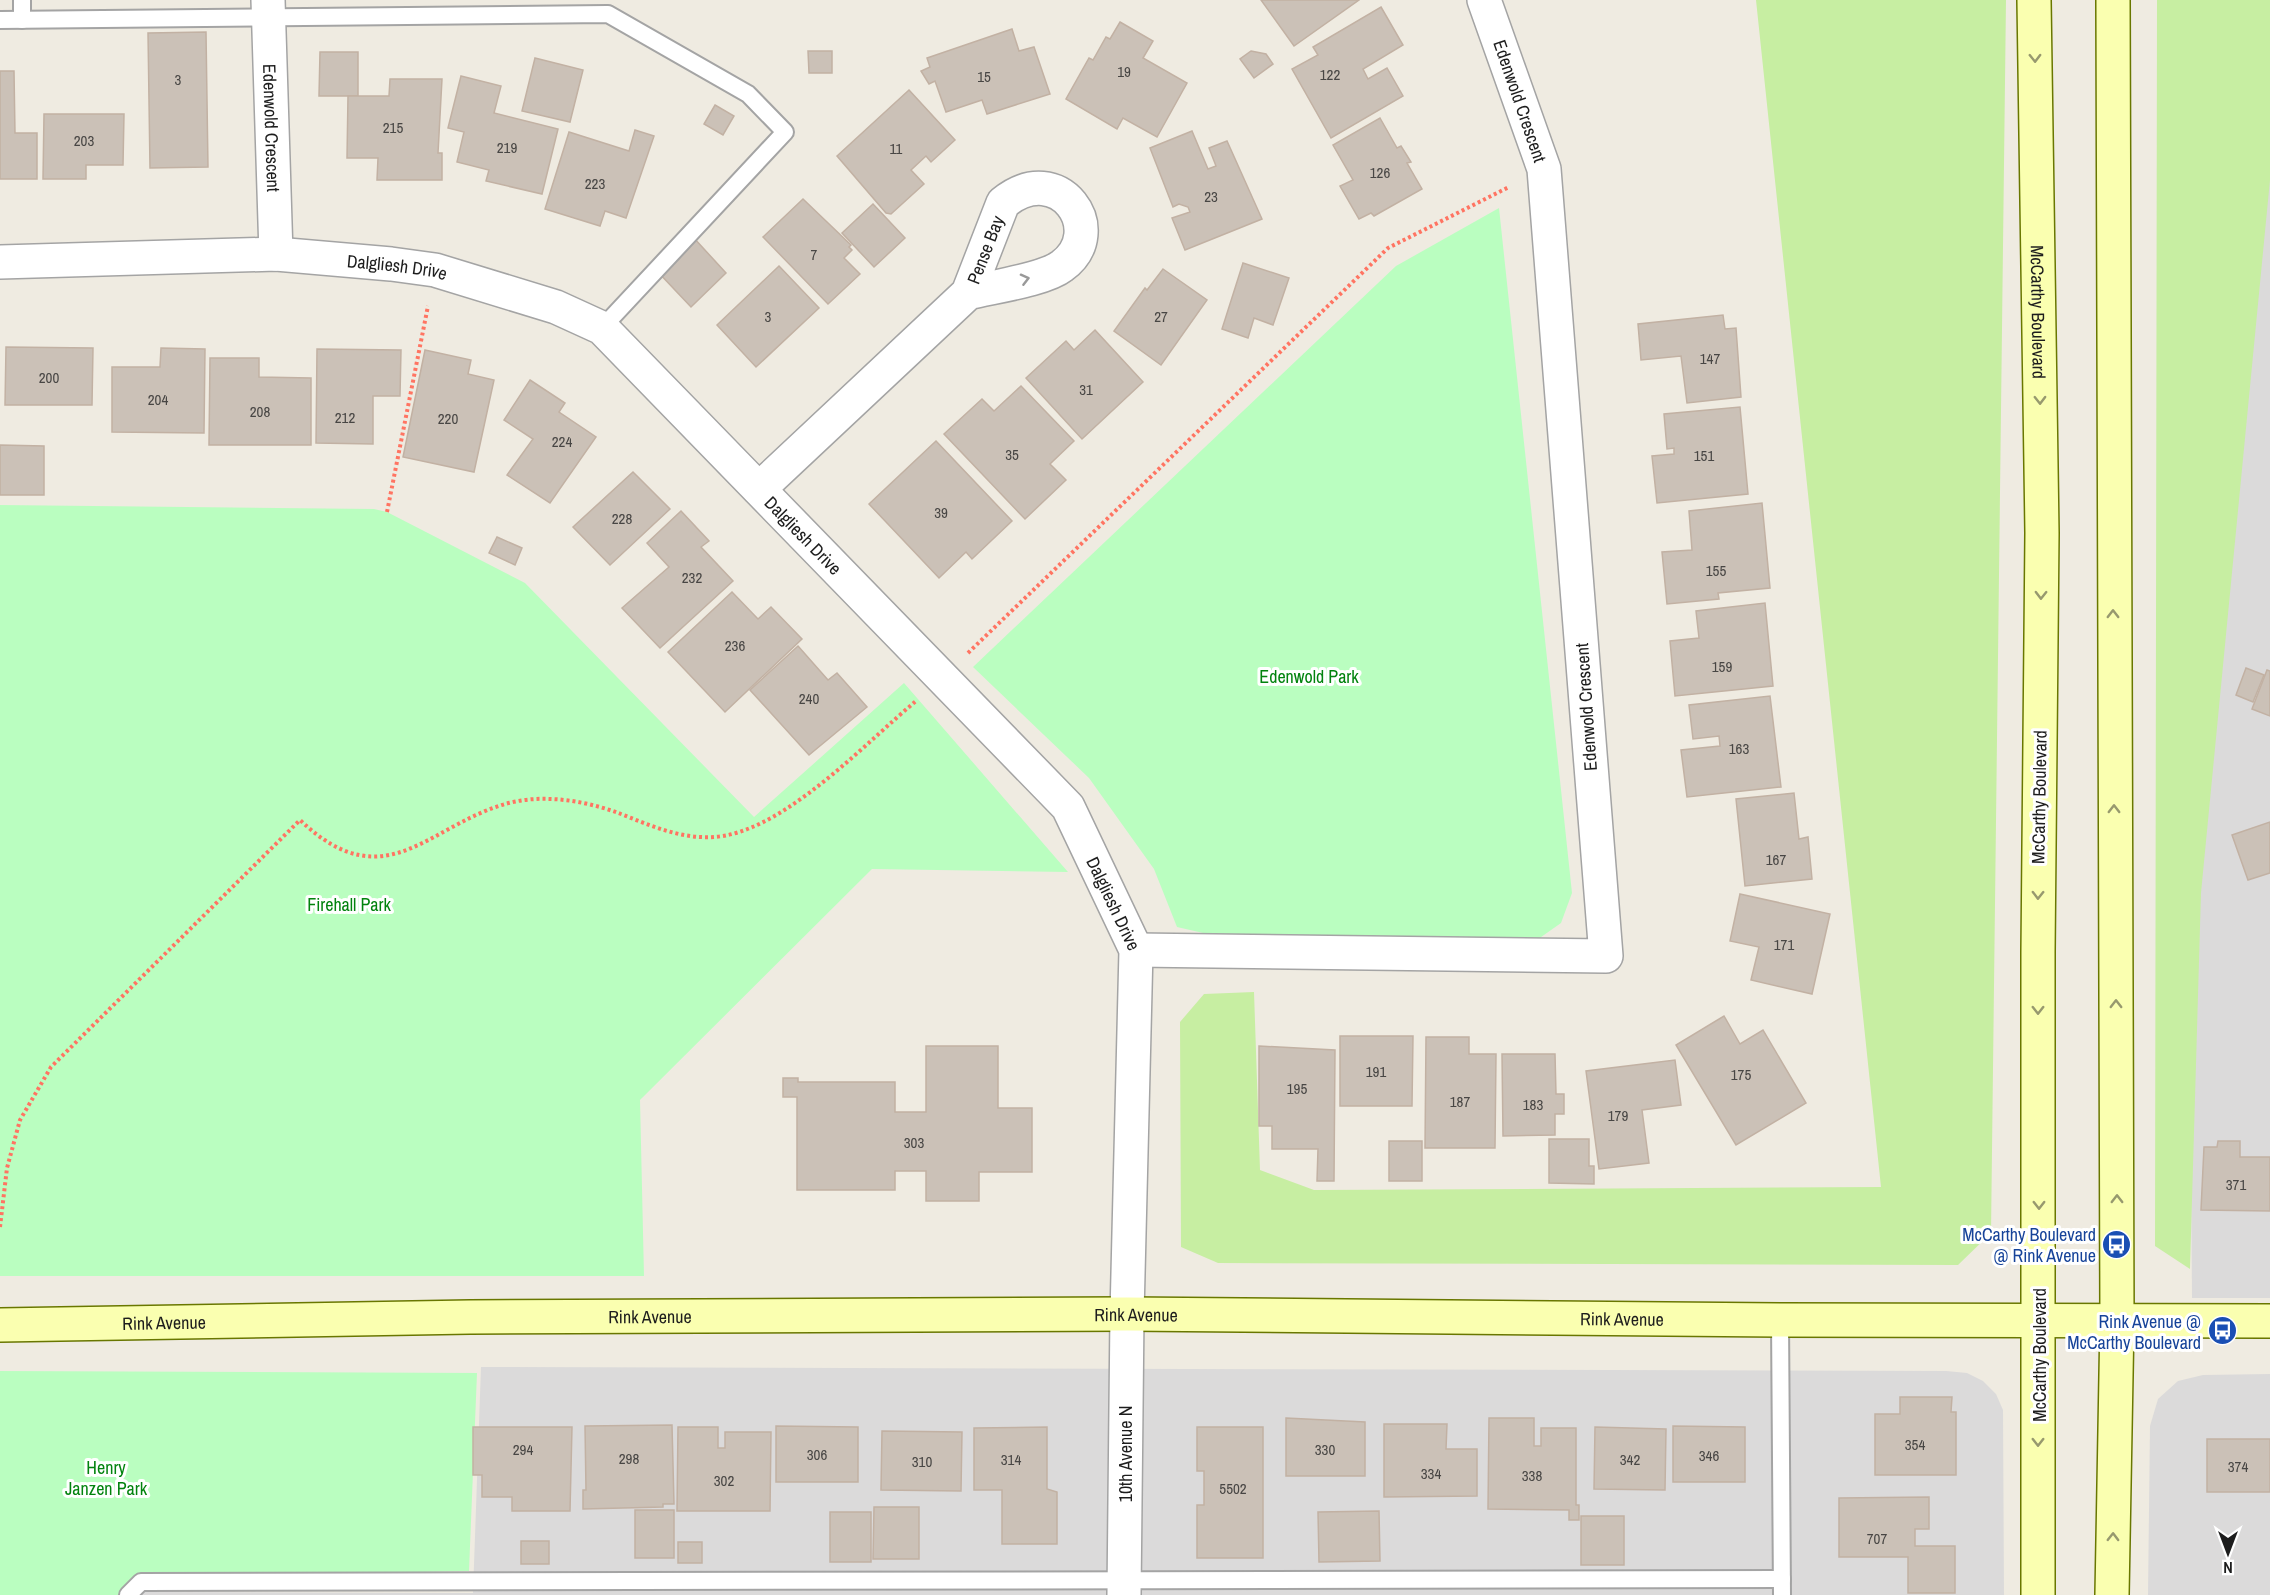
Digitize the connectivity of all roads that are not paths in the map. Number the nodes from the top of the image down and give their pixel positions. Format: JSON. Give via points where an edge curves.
{"nodes":[{"id":1,"x":22,"y":0,"type":"edge"},
{"id":2,"x":1484,"y":0,"type":"edge"},
{"id":3,"x":2034,"y":0,"type":"edge"},
{"id":4,"x":2113,"y":0,"type":"edge"},
{"id":5,"x":268,"y":8,"type":"edge"},
{"id":6,"x":0,"y":20,"type":"edge"},
{"id":7,"x":22,"y":20,"type":"junction"},
{"id":8,"x":276,"y":254,"type":"junction"},
{"id":9,"x":0,"y":261,"type":"edge"},
{"id":10,"x":968,"y":293,"type":"dead end"},
{"id":11,"x":603,"y":328,"type":"junction"},
{"id":12,"x":759,"y":489,"type":"junction"},
{"id":13,"x":1136,"y":950,"type":"junction"},
{"id":14,"x":1127,"y":1314,"type":"junction"},
{"id":15,"x":1780,"y":1320,"type":"junction"},
{"id":16,"x":2117,"y":1320,"type":"junction"},
{"id":17,"x":2039,"y":1321,"type":"junction"},
{"id":18,"x":2270,"y":1321,"type":"edge"},
{"id":19,"x":0,"y":1325,"type":"edge"},
{"id":20,"x":1124,"y":1587,"type":"edge"},
{"id":21,"x":1782,"y":1587,"type":"edge"},
{"id":22,"x":128,"y":1595,"type":"edge"},
{"id":23,"x":2038,"y":1595,"type":"edge"},
{"id":24,"x":2112,"y":1595,"type":"edge"}],
"edges":[{"from":1,"to":7,"type":"lane"},
{"from":2,"to":13,"type":"street","name":"Edenwold Crescent","via":[[1544,169],[1606,956]]},
{"from":3,"to":17,"type":"main road","name":"McCarthy Boulevard","one_way":true,"via":[[2042,533]]},
{"from":16,"to":4,"type":"main road","one_way":true},
{"from":5,"to":7,"type":"lane"},
{"from":5,"to":8,"type":"street","name":"Edenwold Crescent"},
{"from":5,"to":11,"type":"lane","via":[[608,14],[748,94],[785,132]]},
{"from":6,"to":7,"type":"lane"},
{"from":8,"to":9,"type":"street","name":"Dalgliesh Drive"},
{"from":8,"to":11,"type":"street","name":"Dalgliesh Drive","via":[[435,270],[556,307]]},
{"from":10,"to":12,"type":"street","name":"Pense Bay"},
{"from":11,"to":12,"type":"street","name":"Dalgliesh Drive"},
{"from":12,"to":13,"type":"street","name":"Dalgliesh Drive","via":[[1068,807]]},
{"from":13,"to":14,"type":"street","name":"Dalgliesh Drive"},
{"from":14,"to":15,"type":"main road","name":"Rink Avenue"},
{"from":14,"to":19,"type":"main road","name":"Rink Avenue","via":[[470,1317]]},
{"from":14,"to":20,"type":"street","name":"10th Avenue N"},
{"from":15,"to":17,"type":"main road","name":"Rink Avenue"},
{"from":15,"to":21,"type":"lane"},
{"from":16,"to":17,"type":"main road","name":"Rink Avenue"},
{"from":16,"to":18,"type":"main road","name":"Rink Avenue"},
{"from":24,"to":16,"type":"main road","one_way":true},
{"from":17,"to":23,"type":"main road","name":"McCarthy Boulevard","one_way":true},
{"from":20,"to":21,"type":"lane"},
{"from":20,"to":22,"type":"lane","via":[[141,1582]]}]}
